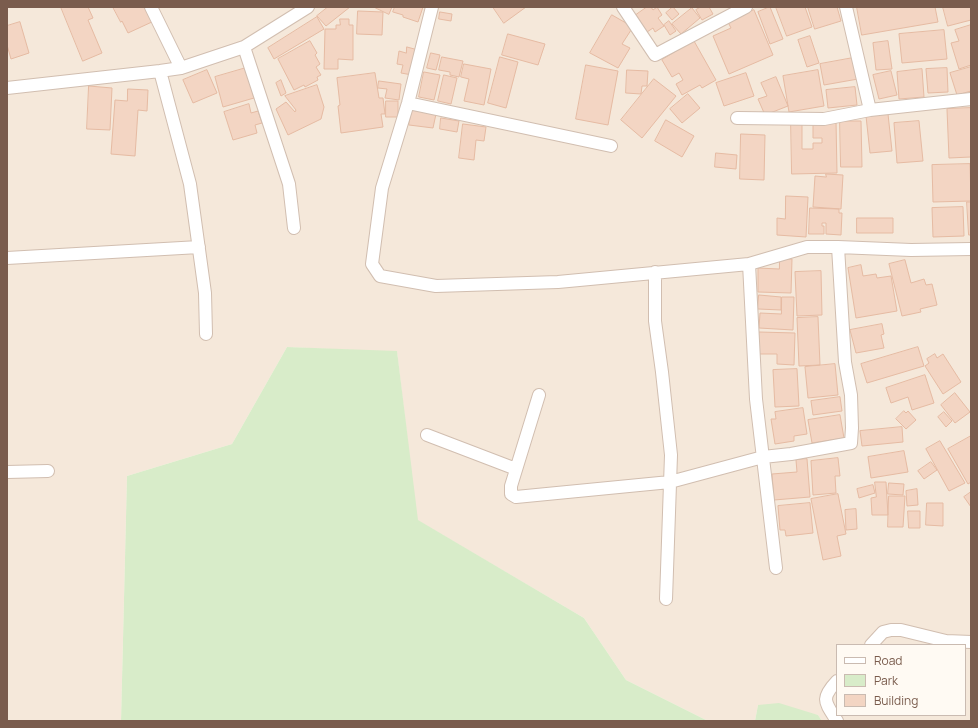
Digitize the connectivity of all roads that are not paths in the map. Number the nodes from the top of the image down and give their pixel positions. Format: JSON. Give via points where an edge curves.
{"nodes":[{"id":1,"x":151,"y":7,"type":"edge"},
{"id":2,"x":308,"y":7,"type":"edge"},
{"id":3,"x":432,"y":7,"type":"edge"},
{"id":4,"x":623,"y":7,"type":"edge"},
{"id":5,"x":746,"y":7,"type":"edge"},
{"id":6,"x":846,"y":7,"type":"edge"},
{"id":7,"x":244,"y":47,"type":"junction"},
{"id":8,"x":181,"y":68,"type":"junction"},
{"id":9,"x":160,"y":72,"type":"junction"},
{"id":10,"x":7,"y":87,"type":"edge"},
{"id":11,"x":971,"y":99,"type":"edge"},
{"id":12,"x":408,"y":103,"type":"junction"},
{"id":13,"x":870,"y":110,"type":"junction"},
{"id":14,"x":737,"y":118,"type":"dead end"},
{"id":15,"x":611,"y":146,"type":"dead end"},
{"id":16,"x":294,"y":228,"type":"dead end"},
{"id":17,"x":199,"y":247,"type":"junction"},
{"id":18,"x":838,"y":247,"type":"junction"},
{"id":19,"x":971,"y":249,"type":"edge"},
{"id":20,"x":7,"y":258,"type":"edge"},
{"id":21,"x":749,"y":264,"type":"junction"},
{"id":22,"x":655,"y":272,"type":"junction"},
{"id":23,"x":206,"y":334,"type":"dead end"},
{"id":24,"x":539,"y":395,"type":"dead end"},
{"id":25,"x":427,"y":435,"type":"dead end"},
{"id":26,"x":763,"y":457,"type":"junction"},
{"id":27,"x":516,"y":469,"type":"junction"},
{"id":28,"x":7,"y":472,"type":"edge"},
{"id":29,"x":48,"y":472,"type":"dead end"},
{"id":30,"x":670,"y":482,"type":"junction"},
{"id":31,"x":776,"y":568,"type":"dead end"},
{"id":32,"x":666,"y":599,"type":"dead end"},
{"id":33,"x":971,"y":642,"type":"edge"},
{"id":34,"x":872,"y":644,"type":"edge"},
{"id":35,"x":836,"y":682,"type":"edge"},
{"id":36,"x":837,"y":721,"type":"edge"}],
"edges":[{"from":1,"to":8,"type":"street"},
{"from":2,"to":7,"type":"street"},
{"from":3,"to":12,"type":"street"},
{"from":4,"to":5,"type":"street","via":[[655,55]]},
{"from":6,"to":13,"type":"street"},
{"from":7,"to":8,"type":"street"},
{"from":7,"to":16,"type":"street","via":[[289,184]]},
{"from":8,"to":9,"type":"street"},
{"from":9,"to":10,"type":"street"},
{"from":9,"to":17,"type":"street","via":[[190,184]]},
{"from":11,"to":13,"type":"street"},
{"from":12,"to":15,"type":"street"},
{"from":12,"to":22,"type":"street","via":[[382,188],[372,264],[380,276],[436,286],[558,282]]},
{"from":13,"to":14,"type":"street","via":[[824,119]]},
{"from":17,"to":20,"type":"street"},
{"from":17,"to":23,"type":"street","via":[[205,293]]},
{"from":18,"to":19,"type":"street"},
{"from":18,"to":21,"type":"street","via":[[807,247]]},
{"from":18,"to":26,"type":"street","via":[[845,362],[851,395],[851,443]]},
{"from":21,"to":22,"type":"street"},
{"from":21,"to":26,"type":"street","via":[[756,399]]},
{"from":22,"to":30,"type":"street","via":[[655,321],[670,447]]},
{"from":24,"to":27,"type":"street"},
{"from":25,"to":27,"type":"street"},
{"from":26,"to":30,"type":"street"},
{"from":26,"to":31,"type":"street"},
{"from":27,"to":30,"type":"street","via":[[510,493],[516,497]]},
{"from":28,"to":29,"type":"street"},
{"from":30,"to":32,"type":"street"},
{"from":33,"to":34,"type":"street","via":[[946,641],[891,630],[883,632]]},
{"from":35,"to":36,"type":"street","via":[[828,690],[826,703]]}]}
